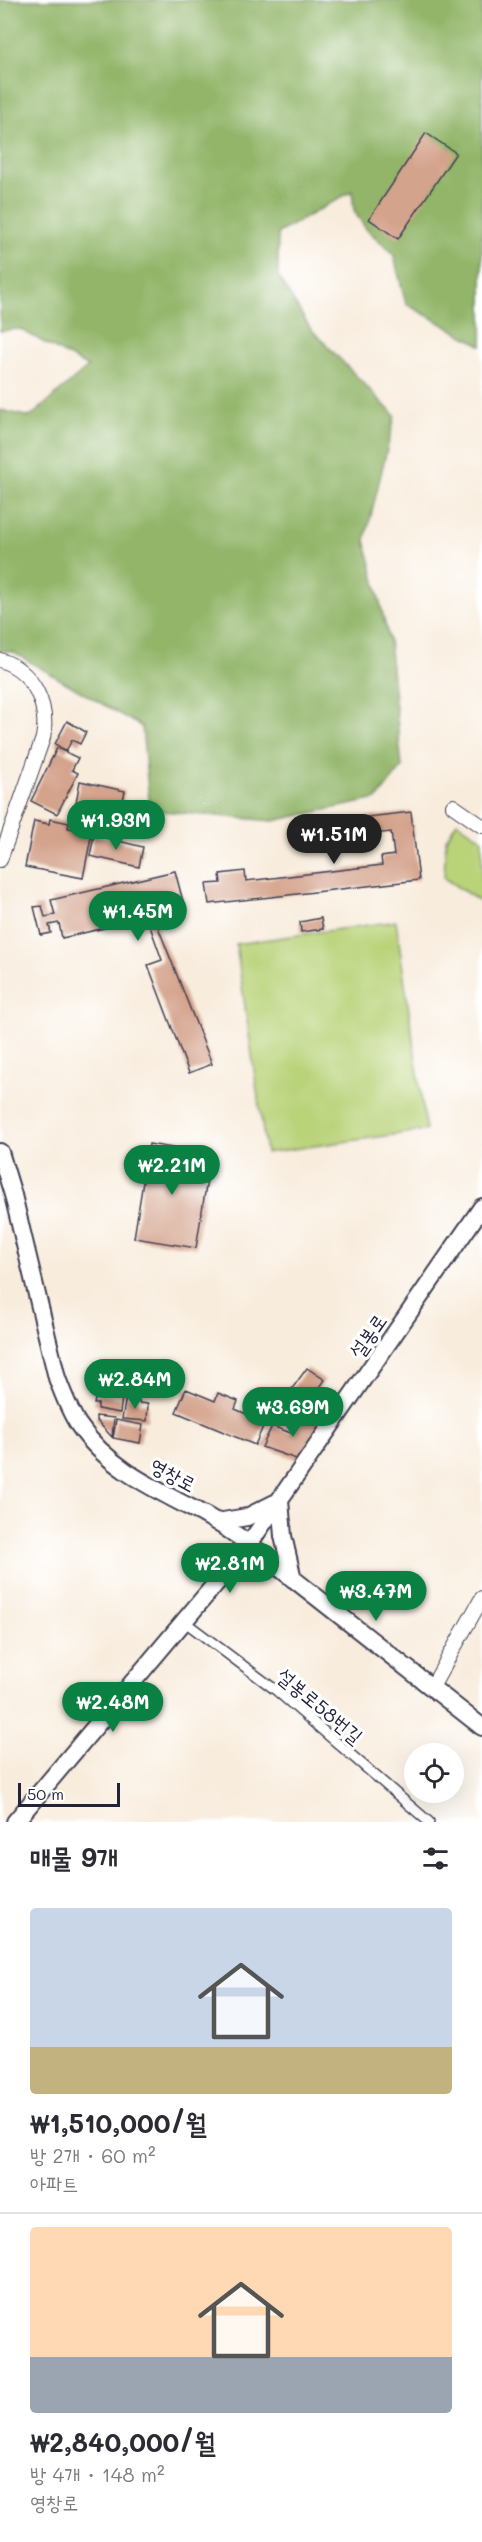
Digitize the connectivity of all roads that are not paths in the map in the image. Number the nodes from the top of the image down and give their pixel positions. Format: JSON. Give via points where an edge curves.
{"nodes":[{"id":1,"x":0,"y":660,"type":"edge"},
{"id":2,"x":453,"y":806,"type":"dead end"},
{"id":3,"x":482,"y":826,"type":"edge"},
{"id":4,"x":0,"y":860,"type":"edge"},
{"id":5,"x":0,"y":1152,"type":"edge"},
{"id":6,"x":6,"y":1195,"type":"edge"},
{"id":7,"x":482,"y":1207,"type":"edge"},
{"id":8,"x":280,"y":1500,"type":"junction"},
{"id":9,"x":217,"y":1522,"type":"junction"},
{"id":10,"x":249,"y":1544,"type":"junction"},
{"id":11,"x":293,"y":1579,"type":"junction"},
{"id":12,"x":482,"y":1598,"type":"edge"},
{"id":13,"x":185,"y":1622,"type":"junction"},
{"id":14,"x":432,"y":1687,"type":"junction"},
{"id":15,"x":482,"y":1727,"type":"edge"},
{"id":16,"x":15,"y":1822,"type":"edge"},
{"id":17,"x":429,"y":1822,"type":"edge"}],
"edges":[{"from":1,"to":4,"type":"street","via":[[31,680],[45,718],[43,738]]},
{"from":2,"to":3,"type":"street"},
{"from":5,"to":6,"type":"street","name":"영창로"},
{"from":6,"to":9,"type":"street","name":"영창로","via":[[57,1378],[79,1426],[130,1476]]},
{"from":7,"to":8,"type":"street","name":"설봉로"},
{"from":8,"to":9,"type":"street","via":[[247,1517]]},
{"from":8,"to":10,"type":"street","name":"설봉로"},
{"from":8,"to":11,"type":"street"},
{"from":9,"to":10,"type":"street","name":"영창로"},
{"from":10,"to":11,"type":"street","name":"영창로"},
{"from":10,"to":13,"type":"street","name":"설봉로"},
{"from":11,"to":14,"type":"street","name":"영창로"},
{"from":12,"to":14,"type":"street"},
{"from":13,"to":16,"type":"street","name":"설봉로"},
{"from":13,"to":17,"type":"street","name":"설봉로58번길","via":[[277,1691]]},
{"from":14,"to":15,"type":"street","name":"영창로"}]}
